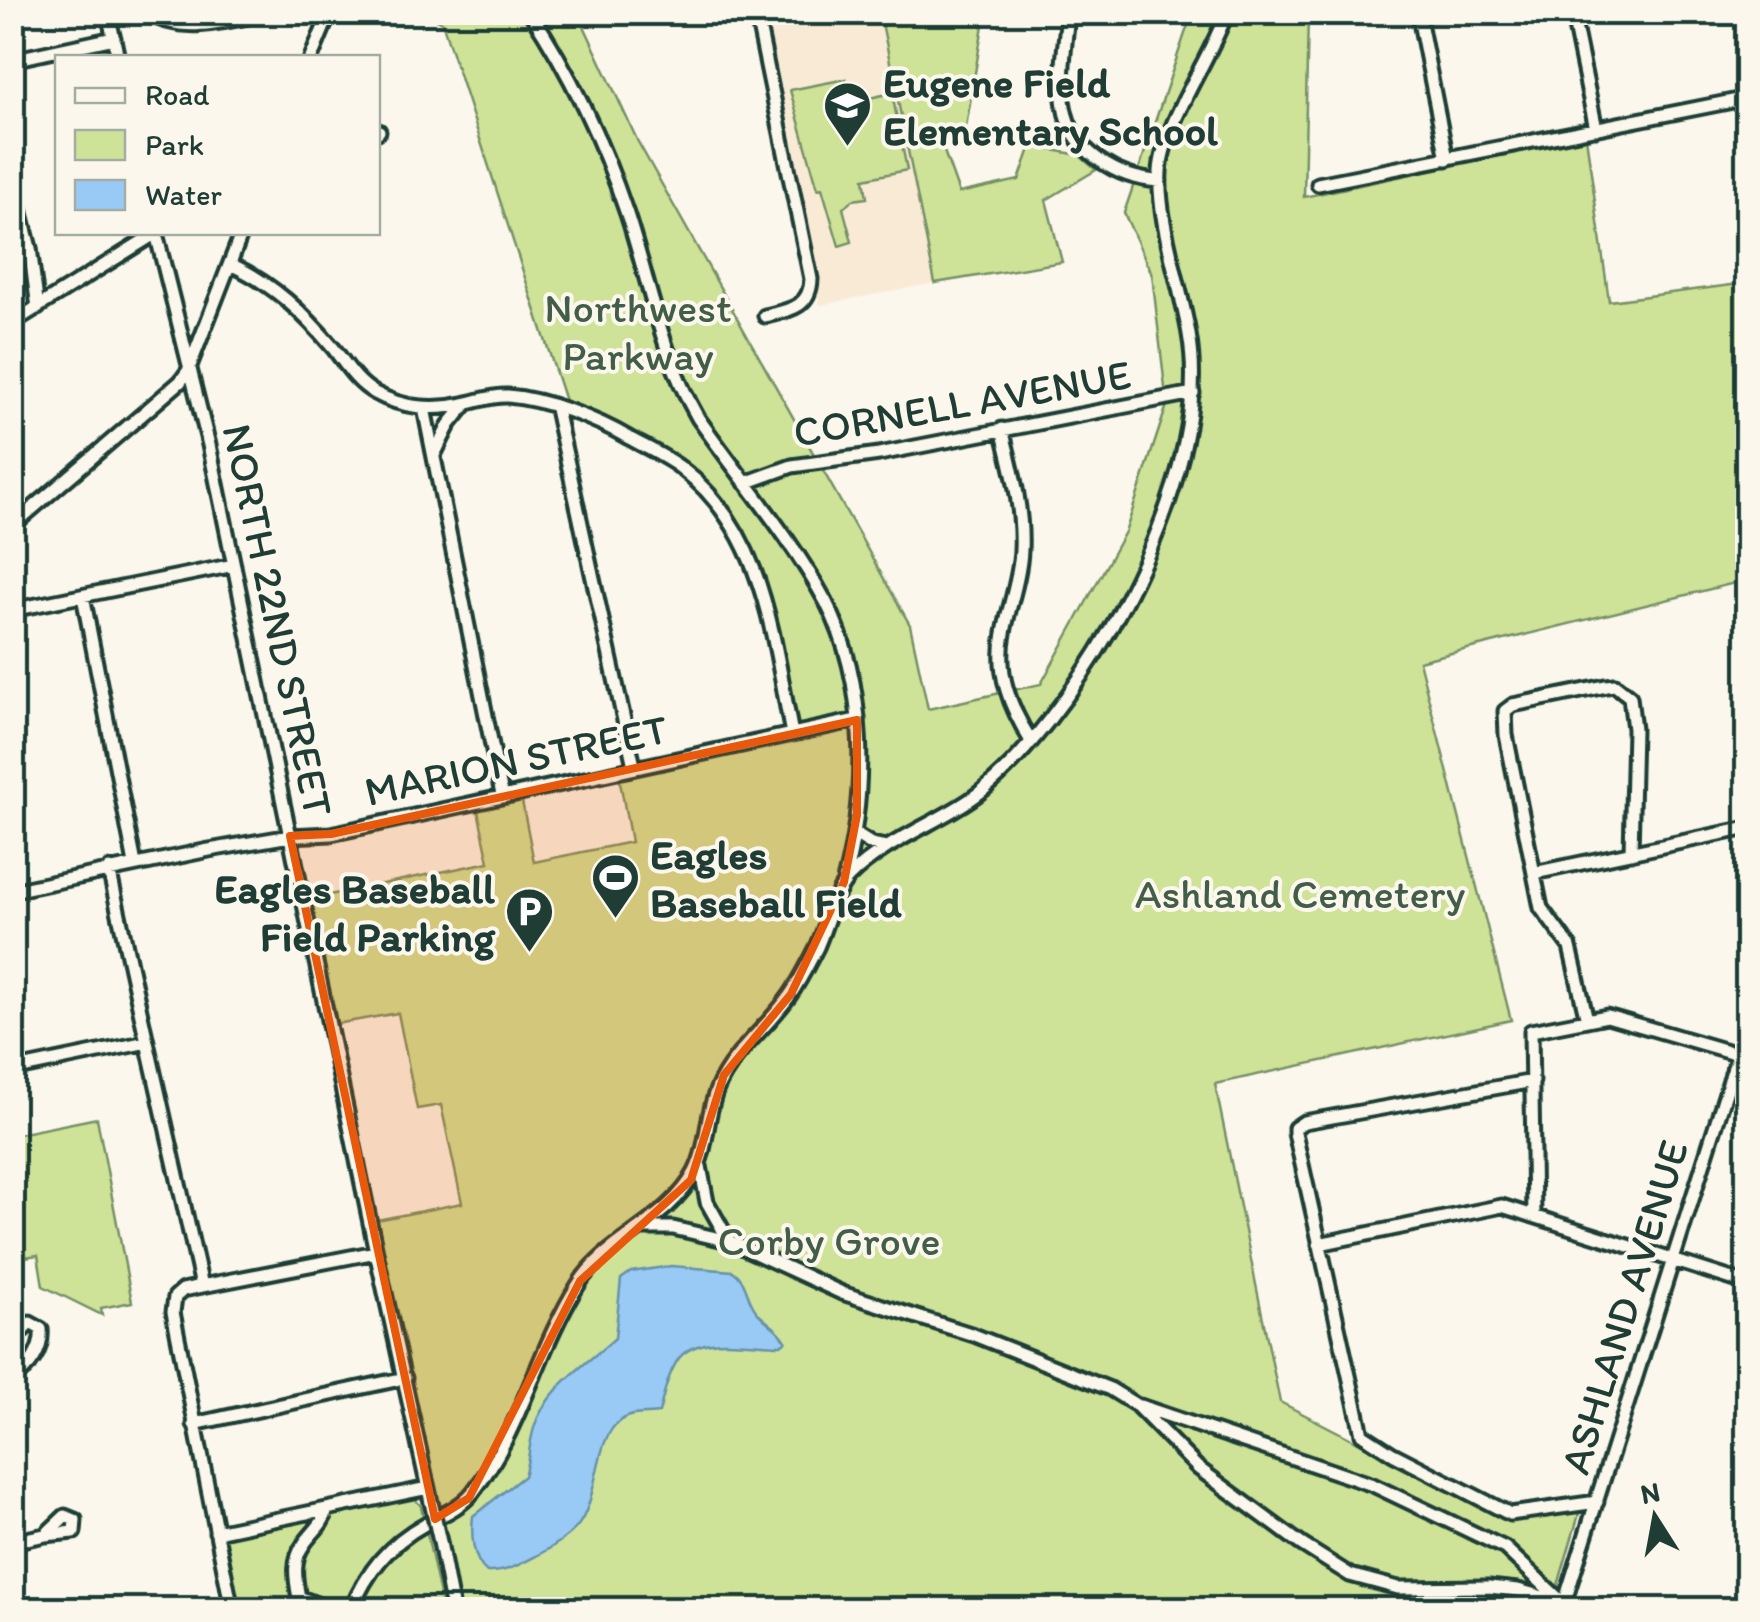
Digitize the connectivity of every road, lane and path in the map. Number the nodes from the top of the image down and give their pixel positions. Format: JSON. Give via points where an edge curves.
{"nodes":[{"id":1,"x":100,"y":12,"type":"edge"},
{"id":2,"x":146,"y":12,"type":"edge"},
{"id":3,"x":270,"y":12,"type":"edge"},
{"id":4,"x":330,"y":12,"type":"edge"},
{"id":5,"x":530,"y":12,"type":"edge"},
{"id":6,"x":756,"y":12,"type":"edge"},
{"id":7,"x":1068,"y":12,"type":"edge"},
{"id":8,"x":1227,"y":12,"type":"edge"},
{"id":9,"x":1418,"y":12,"type":"edge"},
{"id":10,"x":1572,"y":12,"type":"edge"},
{"id":11,"x":1747,"y":12,"type":"edge"},
{"id":12,"x":1748,"y":27,"type":"edge"},
{"id":13,"x":114,"y":38,"type":"junction"},
{"id":14,"x":117,"y":55,"type":"edge"},
{"id":15,"x":312,"y":55,"type":"edge"},
{"id":16,"x":12,"y":60,"type":"edge"},
{"id":17,"x":1748,"y":98,"type":"edge"},
{"id":18,"x":1596,"y":129,"type":"junction"},
{"id":19,"x":1447,"y":158,"type":"junction"},
{"id":20,"x":12,"y":178,"type":"edge"},
{"id":21,"x":1160,"y":182,"type":"junction"},
{"id":22,"x":1318,"y":184,"type":"dead end"},
{"id":23,"x":151,"y":235,"type":"edge"},
{"id":24,"x":157,"y":235,"type":"edge"},
{"id":25,"x":241,"y":235,"type":"edge"},
{"id":26,"x":230,"y":264,"type":"junction"},
{"id":27,"x":38,"y":308,"type":"junction"},
{"id":28,"x":766,"y":316,"type":"dead end"},
{"id":29,"x":12,"y":324,"type":"edge"},
{"id":30,"x":191,"y":364,"type":"junction"},
{"id":31,"x":1193,"y":393,"type":"junction"},
{"id":32,"x":466,"y":404,"type":"junction"},
{"id":33,"x":424,"y":408,"type":"junction"},
{"id":34,"x":556,"y":409,"type":"junction"},
{"id":35,"x":1002,"y":429,"type":"junction"},
{"id":36,"x":434,"y":455,"type":"junction"},
{"id":37,"x":745,"y":483,"type":"junction"},
{"id":38,"x":12,"y":526,"type":"edge"},
{"id":39,"x":234,"y":565,"type":"junction"},
{"id":40,"x":83,"y":596,"type":"junction"},
{"id":41,"x":12,"y":610,"type":"edge"},
{"id":42,"x":856,"y":720,"type":"junction"},
{"id":43,"x":792,"y":734,"type":"junction"},
{"id":44,"x":1030,"y":742,"type":"junction"},
{"id":45,"x":634,"y":766,"type":"junction"},
{"id":46,"x":502,"y":795,"type":"junction"},
{"id":47,"x":1748,"y":828,"type":"edge"},
{"id":48,"x":855,"y":834,"type":"junction"},
{"id":49,"x":290,"y":836,"type":"junction"},
{"id":50,"x":886,"y":848,"type":"junction"},
{"id":51,"x":1631,"y":853,"type":"junction"},
{"id":52,"x":135,"y":864,"type":"junction"},
{"id":53,"x":109,"y":869,"type":"junction"},
{"id":54,"x":1534,"y":873,"type":"junction"},
{"id":55,"x":844,"y":882,"type":"junction"},
{"id":56,"x":12,"y":891,"type":"edge"},
{"id":57,"x":1587,"y":1020,"type":"junction"},
{"id":58,"x":1748,"y":1023,"type":"edge"},
{"id":59,"x":147,"y":1042,"type":"junction"},
{"id":60,"x":1743,"y":1055,"type":"edge"},
{"id":61,"x":12,"y":1070,"type":"edge"},
{"id":62,"x":1533,"y":1081,"type":"junction"},
{"id":63,"x":700,"y":1162,"type":"junction"},
{"id":64,"x":1534,"y":1215,"type":"junction"},
{"id":65,"x":644,"y":1228,"type":"junction"},
{"id":66,"x":729,"y":1241,"type":"junction"},
{"id":67,"x":1319,"y":1244,"type":"junction"},
{"id":68,"x":376,"y":1252,"type":"junction"},
{"id":69,"x":1671,"y":1260,"type":"junction"},
{"id":70,"x":1748,"y":1284,"type":"edge"},
{"id":71,"x":202,"y":1286,"type":"junction"},
{"id":72,"x":13,"y":1340,"type":"edge"},
{"id":73,"x":37,"y":1350,"type":"junction"},
{"id":74,"x":12,"y":1378,"type":"edge"},
{"id":75,"x":405,"y":1378,"type":"junction"},
{"id":76,"x":1136,"y":1405,"type":"junction"},
{"id":77,"x":194,"y":1424,"type":"junction"},
{"id":78,"x":428,"y":1488,"type":"junction"},
{"id":79,"x":1596,"y":1502,"type":"junction"},
{"id":80,"x":326,"y":1510,"type":"junction"},
{"id":81,"x":216,"y":1532,"type":"junction"},
{"id":82,"x":46,"y":1536,"type":"dead end"},
{"id":83,"x":12,"y":1542,"type":"edge"},
{"id":84,"x":300,"y":1603,"type":"edge"},
{"id":85,"x":1563,"y":1606,"type":"edge"},
{"id":86,"x":352,"y":1607,"type":"edge"},
{"id":87,"x":232,"y":1610,"type":"edge"},
{"id":88,"x":453,"y":1610,"type":"edge"}],
"edges":[{"from":1,"to":13,"type":"street"},
{"from":2,"to":3,"type":"street","via":[[177,26],[201,26]]},
{"from":4,"to":15,"type":"street"},
{"from":5,"to":37,"type":"street","via":[[601,145],[677,379]]},
{"from":6,"to":28,"type":"street","via":[[811,279],[802,305]]},
{"from":7,"to":21,"type":"street","via":[[1062,95],[1072,130],[1121,174]]},
{"from":8,"to":21,"type":"street","via":[[1170,132]]},
{"from":9,"to":19,"type":"street"},
{"from":10,"to":18,"type":"street"},
{"from":11,"to":12,"type":"street"},
{"from":13,"to":14,"type":"street"},
{"from":13,"to":16,"type":"street"},
{"from":17,"to":18,"type":"street"},
{"from":18,"to":19,"type":"street"},
{"from":19,"to":22,"type":"street"},
{"from":20,"to":27,"type":"street"},
{"from":21,"to":31,"type":"street","via":[[1191,346]]},
{"from":23,"to":27,"type":"street"},
{"from":24,"to":30,"type":"street","name":"NORTH 22ND STREET"},
{"from":25,"to":26,"type":"street"},
{"from":26,"to":30,"type":"street"},
{"from":26,"to":33,"type":"street","via":[[280,292],[375,393]]},
{"from":27,"to":29,"type":"street"},
{"from":30,"to":38,"type":"street","via":[[180,382]]},
{"from":30,"to":39,"type":"street","name":"NORTH 22ND STREET"},
{"from":31,"to":35,"type":"street","name":"CORNELL AVENUE"},
{"from":31,"to":44,"type":"street","via":[[1184,449],[1140,576],[1108,634]]},
{"from":32,"to":33,"type":"street"},
{"from":32,"to":34,"type":"street","via":[[510,396]]},
{"from":32,"to":36,"type":"street"},
{"from":33,"to":36,"type":"street"},
{"from":34,"to":43,"type":"street","via":[[614,429],[667,459],[724,511],[755,565]]},
{"from":34,"to":45,"type":"street"},
{"from":35,"to":37,"type":"street","name":"CORNELL AVENUE","via":[[792,466]]},
{"from":35,"to":44,"type":"street","via":[[1021,552],[1002,669],[1013,712]]},
{"from":36,"to":46,"type":"street"},
{"from":37,"to":42,"type":"street","via":[[826,602],[847,656]]},
{"from":39,"to":40,"type":"street"},
{"from":39,"to":49,"type":"street","name":"NORTH 22ND STREET"},
{"from":40,"to":41,"type":"street"},
{"from":40,"to":52,"type":"street"},
{"from":42,"to":43,"type":"street","name":"MARION STREET"},
{"from":42,"to":48,"type":"street"},
{"from":43,"to":45,"type":"street","name":"MARION STREET"},
{"from":44,"to":50,"type":"street","via":[[971,799]]},
{"from":45,"to":46,"type":"street","name":"MARION STREET"},
{"from":46,"to":49,"type":"street","name":"MARION STREET","via":[[331,834]]},
{"from":47,"to":51,"type":"street"},
{"from":48,"to":50,"type":"street"},
{"from":48,"to":55,"type":"street"},
{"from":49,"to":52,"type":"street","name":"MARION STREET"},
{"from":49,"to":68,"type":"street","name":"NORTH 22ND STREET"},
{"from":50,"to":55,"type":"street"},
{"from":51,"to":54,"type":"street"},
{"from":51,"to":54,"type":"street","via":[[1630,697],[1614,686],[1513,705],[1506,712],[1506,735]]},
{"from":52,"to":53,"type":"street","name":"MARION STREET"},
{"from":53,"to":56,"type":"street","name":"MARION STREET"},
{"from":53,"to":59,"type":"street"},
{"from":54,"to":57,"type":"street","via":[[1541,908],[1570,948]]},
{"from":55,"to":63,"type":"street","via":[[790,994],[724,1074]]},
{"from":57,"to":60,"type":"street","via":[[1607,1016]]},
{"from":57,"to":62,"type":"street","via":[[1531,1031]]},
{"from":58,"to":60,"type":"street","name":"ASHLAND AVENUE"},
{"from":59,"to":61,"type":"street"},
{"from":59,"to":71,"type":"street"},
{"from":60,"to":69,"type":"street","name":"ASHLAND AVENUE"},
{"from":62,"to":64,"type":"street"},
{"from":62,"to":67,"type":"street","via":[[1295,1128]]},
{"from":63,"to":65,"type":"street","via":[[682,1191]]},
{"from":63,"to":66,"type":"street","via":[[707,1202]]},
{"from":64,"to":67,"type":"street","via":[[1490,1207]]},
{"from":64,"to":69,"type":"street"},
{"from":65,"to":66,"type":"street"},
{"from":65,"to":86,"type":"street","via":[[580,1281],[469,1498],[399,1540],[378,1560]]},
{"from":66,"to":76,"type":"street","via":[[842,1293],[974,1335]]},
{"from":67,"to":79,"type":"street","via":[[1362,1434],[1510,1514]]},
{"from":68,"to":71,"type":"street"},
{"from":68,"to":75,"type":"street","name":"NORTH 22ND STREET"},
{"from":69,"to":70,"type":"street"},
{"from":69,"to":79,"type":"street","name":"ASHLAND AVENUE"},
{"from":71,"to":77,"type":"street","via":[[178,1293],[172,1303]]},
{"from":72,"to":73,"type":"street"},
{"from":72,"to":73,"type":"street","via":[[33,1322],[41,1329]]},
{"from":73,"to":74,"type":"street"},
{"from":75,"to":77,"type":"street"},
{"from":75,"to":78,"type":"street","name":"NORTH 22ND STREET"},
{"from":76,"to":85,"type":"street","via":[[1404,1499],[1505,1548]]},
{"from":76,"to":85,"type":"street","via":[[1198,1468],[1350,1575],[1398,1588],[1518,1590]]},
{"from":77,"to":81,"type":"street"},
{"from":78,"to":80,"type":"street"},
{"from":78,"to":88,"type":"street","name":"NORTH 22ND STREET","bridge":true},
{"from":79,"to":85,"type":"street","name":"ASHLAND AVENUE"},
{"from":80,"to":81,"type":"street"},
{"from":80,"to":84,"type":"street","via":[[297,1557]]},
{"from":81,"to":87,"type":"street"},
{"from":82,"to":83,"type":"street"},
{"from":84,"to":86,"type":"street"}]}
